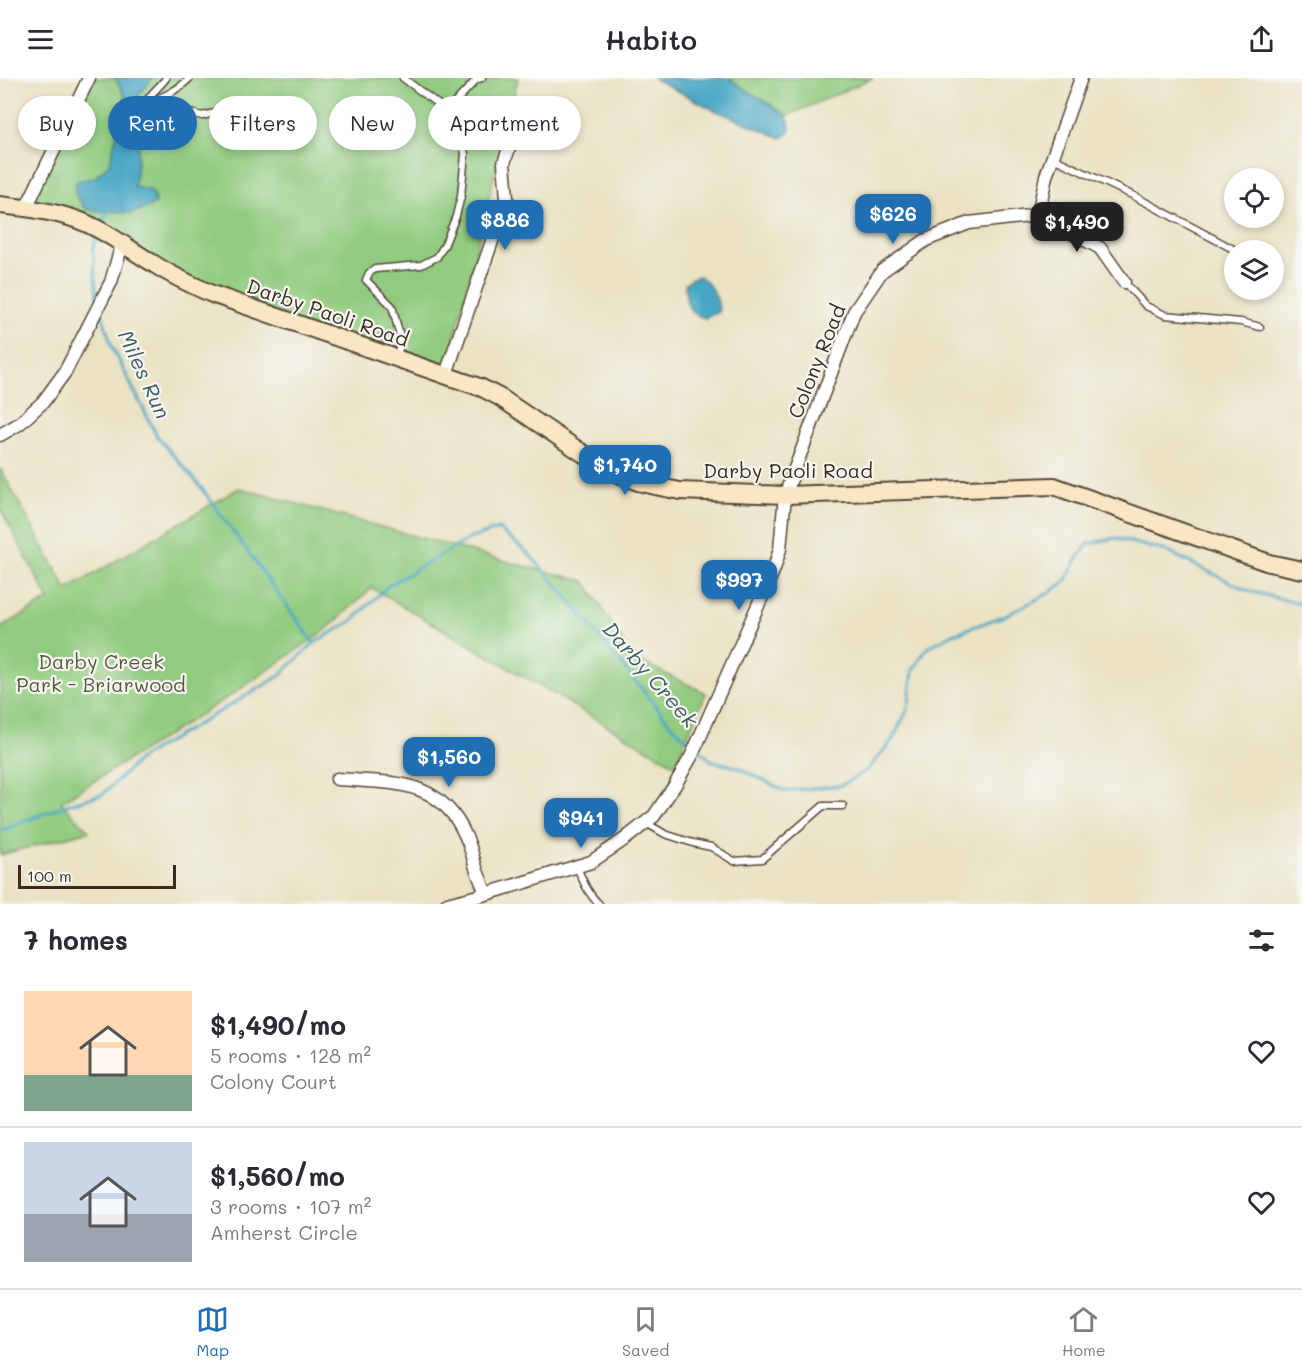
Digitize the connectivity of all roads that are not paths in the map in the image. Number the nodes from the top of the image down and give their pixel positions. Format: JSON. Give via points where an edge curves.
{"nodes":[{"id":1,"x":89,"y":78,"type":"edge"},
{"id":2,"x":166,"y":78,"type":"edge"},
{"id":3,"x":190,"y":78,"type":"edge"},
{"id":4,"x":403,"y":78,"type":"edge"},
{"id":5,"x":482,"y":78,"type":"edge"},
{"id":6,"x":1081,"y":78,"type":"edge"},
{"id":7,"x":151,"y":96,"type":"edge"},
{"id":8,"x":161,"y":96,"type":"edge"},
{"id":9,"x":461,"y":96,"type":"edge"},
{"id":10,"x":428,"y":97,"type":"edge"},
{"id":11,"x":464,"y":150,"type":"edge"},
{"id":12,"x":508,"y":150,"type":"edge"},
{"id":13,"x":1053,"y":158,"type":"junction"},
{"id":14,"x":0,"y":205,"type":"edge"},
{"id":15,"x":26,"y":208,"type":"junction"},
{"id":16,"x":1038,"y":216,"type":"junction"},
{"id":17,"x":123,"y":244,"type":"junction"},
{"id":18,"x":1224,"y":244,"type":"edge"},
{"id":19,"x":1124,"y":282,"type":"joint"},
{"id":20,"x":1260,"y":327,"type":"dead end"},
{"id":21,"x":397,"y":358,"type":"junction"},
{"id":22,"x":446,"y":374,"type":"junction"},
{"id":23,"x":0,"y":435,"type":"edge"},
{"id":24,"x":785,"y":495,"type":"junction"},
{"id":25,"x":1302,"y":570,"type":"edge"},
{"id":26,"x":337,"y":779,"type":"dead end"},
{"id":27,"x":843,"y":806,"type":"dead end"},
{"id":28,"x":645,"y":823,"type":"junction"},
{"id":29,"x":577,"y":866,"type":"junction"},
{"id":30,"x":486,"y":894,"type":"junction"},
{"id":31,"x":447,"y":904,"type":"edge"},
{"id":32,"x":600,"y":904,"type":"edge"}],
"edges":[{"from":1,"to":15,"type":"street"},
{"from":2,"to":7,"type":"lane"},
{"from":3,"to":8,"type":"lane"},
{"from":4,"to":10,"type":"lane"},
{"from":5,"to":9,"type":"lane"},
{"from":6,"to":13,"type":"street"},
{"from":11,"to":21,"type":"lane","via":[[456,216],[437,257],[421,265],[375,269],[366,280],[392,306],[401,340]]},
{"from":12,"to":22,"type":"street","via":[[504,163],[507,198]]},
{"from":13,"to":16,"type":"street"},
{"from":13,"to":18,"type":"lane"},
{"from":14,"to":15,"type":"street","name":"Darby Paoli Road"},
{"from":15,"to":17,"type":"street","name":"Darby Paoli Road","via":[[78,220]]},
{"from":16,"to":19,"type":"street","via":[[1100,248]]},
{"from":16,"to":24,"type":"street","name":"Colony Road","via":[[969,222],[926,240],[882,271],[854,312]]},
{"from":17,"to":21,"type":"street","name":"Darby Paoli Road","via":[[212,294]]},
{"from":17,"to":23,"type":"street","via":[[111,282],[65,372],[44,402]]},
{"from":19,"to":20,"type":"lane","via":[[1146,306],[1166,315]]},
{"from":21,"to":22,"type":"street","name":"Darby Paoli Road"},
{"from":22,"to":24,"type":"street","name":"Darby Paoli Road","via":[[501,398],[603,467],[638,482],[680,491]]},
{"from":24,"to":25,"type":"street","name":"Darby Paoli Road","via":[[1054,486],[1269,563]]},
{"from":24,"to":28,"type":"street","name":"Colony Road","via":[[774,570],[692,755],[654,816]]},
{"from":26,"to":30,"type":"street","via":[[416,787],[438,798],[455,815],[466,837]]},
{"from":27,"to":28,"type":"lane","via":[[823,806],[762,859],[734,861],[711,847],[665,834]]},
{"from":28,"to":29,"type":"street","name":"Colony Road","via":[[591,862]]},
{"from":29,"to":30,"type":"street","name":"Colony Road"},
{"from":29,"to":32,"type":"lane","via":[[584,885]]},
{"from":30,"to":31,"type":"street","name":"Colony Road"}]}
